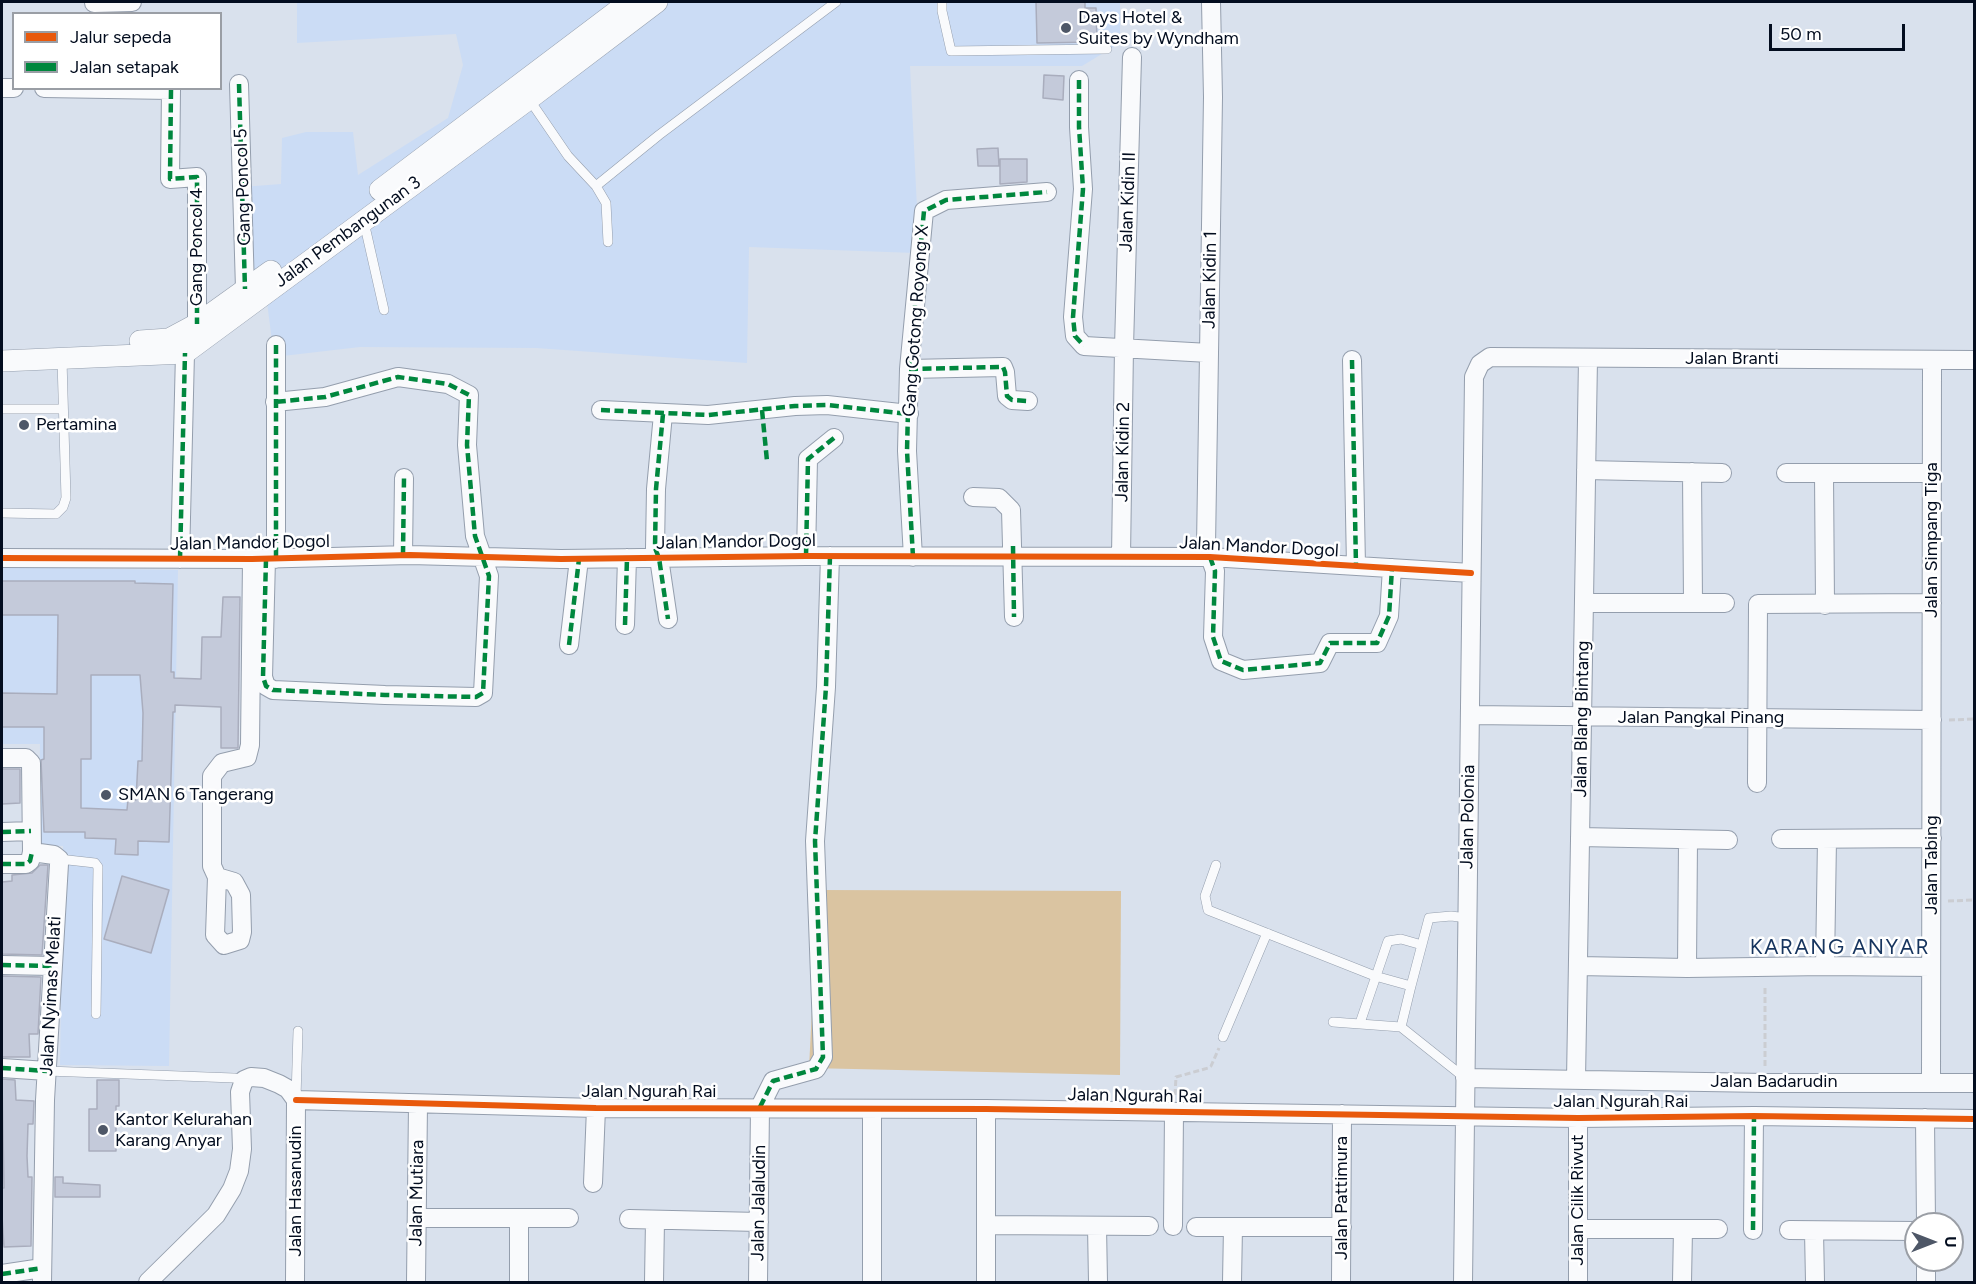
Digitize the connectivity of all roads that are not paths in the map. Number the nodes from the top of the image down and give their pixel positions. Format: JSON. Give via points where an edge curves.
{"nodes":[{"id":1,"x":132,"y":2,"type":"edge"},
{"id":2,"x":657,"y":2,"type":"edge"},
{"id":3,"x":836,"y":2,"type":"edge"},
{"id":4,"x":942,"y":2,"type":"edge"},
{"id":5,"x":1211,"y":2,"type":"edge"},
{"id":6,"x":621,"y":4,"type":"edge"},
{"id":7,"x":94,"y":6,"type":"edge"},
{"id":8,"x":1107,"y":49,"type":"dead end"},
{"id":9,"x":1132,"y":57,"type":"dead end"},
{"id":10,"x":569,"y":58,"type":"junction"},
{"id":11,"x":1079,"y":80,"type":"dead end"},
{"id":12,"x":239,"y":84,"type":"dead end"},
{"id":13,"x":171,"y":90,"type":"edge"},
{"id":14,"x":529,"y":99,"type":"junction"},
{"id":15,"x":596,"y":186,"type":"junction"},
{"id":16,"x":1047,"y":192,"type":"dead end"},
{"id":17,"x":364,"y":220,"type":"junction"},
{"id":18,"x":608,"y":242,"type":"dead end"},
{"id":19,"x":298,"y":260,"type":"junction"},
{"id":20,"x":245,"y":289,"type":"junction"},
{"id":21,"x":384,"y":310,"type":"dead end"},
{"id":22,"x":197,"y":324,"type":"junction"},
{"id":23,"x":276,"y":345,"type":"dead end"},
{"id":24,"x":2,"y":346,"type":"edge"},
{"id":25,"x":1124,"y":347,"type":"junction"},
{"id":26,"x":184,"y":352,"type":"junction"},
{"id":27,"x":1209,"y":353,"type":"junction"},
{"id":28,"x":1490,"y":357,"type":"joint"},
{"id":29,"x":1588,"y":359,"type":"junction"},
{"id":30,"x":62,"y":360,"type":"junction"},
{"id":31,"x":1352,"y":360,"type":"dead end"},
{"id":32,"x":1932,"y":360,"type":"junction"},
{"id":33,"x":1974,"y":360,"type":"edge"},
{"id":34,"x":2,"y":361,"type":"edge"},
{"id":35,"x":909,"y":369,"type":"junction"},
{"id":36,"x":1028,"y":400,"type":"dead end"},
{"id":37,"x":275,"y":402,"type":"junction"},
{"id":38,"x":63,"y":409,"type":"junction"},
{"id":39,"x":2,"y":410,"type":"edge"},
{"id":40,"x":601,"y":410,"type":"dead end"},
{"id":41,"x":663,"y":414,"type":"junction"},
{"id":42,"x":909,"y":414,"type":"junction"},
{"id":43,"x":834,"y":438,"type":"dead end"},
{"id":44,"x":1586,"y":471,"type":"junction"},
{"id":45,"x":1692,"y":472,"type":"junction"},
{"id":46,"x":1722,"y":473,"type":"dead end"},
{"id":47,"x":1932,"y":473,"type":"junction"},
{"id":48,"x":1786,"y":474,"type":"dead end"},
{"id":49,"x":1824,"y":474,"type":"junction"},
{"id":50,"x":404,"y":478,"type":"dead end"},
{"id":51,"x":973,"y":497,"type":"dead end"},
{"id":52,"x":2,"y":513,"type":"edge"},
{"id":53,"x":403,"y":555,"type":"junction"},
{"id":54,"x":806,"y":556,"type":"junction"},
{"id":55,"x":830,"y":556,"type":"junction"},
{"id":56,"x":1013,"y":556,"type":"junction"},
{"id":57,"x":484,"y":557,"type":"junction"},
{"id":58,"x":913,"y":557,"type":"junction"},
{"id":59,"x":1121,"y":557,"type":"junction"},
{"id":60,"x":1210,"y":557,"type":"junction"},
{"id":61,"x":2,"y":558,"type":"edge"},
{"id":62,"x":627,"y":558,"type":"junction"},
{"id":63,"x":658,"y":558,"type":"junction"},
{"id":64,"x":180,"y":559,"type":"junction"},
{"id":65,"x":265,"y":559,"type":"junction"},
{"id":66,"x":579,"y":559,"type":"junction"},
{"id":67,"x":1356,"y":566,"type":"junction"},
{"id":68,"x":1392,"y":568,"type":"junction"},
{"id":69,"x":1471,"y":573,"type":"junction"},
{"id":70,"x":1584,"y":603,"type":"junction"},
{"id":71,"x":1693,"y":603,"type":"junction"},
{"id":72,"x":1725,"y":603,"type":"dead end"},
{"id":73,"x":1932,"y":603,"type":"junction"},
{"id":74,"x":1825,"y":605,"type":"junction"},
{"id":75,"x":1014,"y":617,"type":"dead end"},
{"id":76,"x":668,"y":619,"type":"dead end"},
{"id":77,"x":625,"y":625,"type":"dead end"},
{"id":78,"x":569,"y":645,"type":"dead end"},
{"id":79,"x":1470,"y":715,"type":"junction"},
{"id":80,"x":1582,"y":717,"type":"junction"},
{"id":81,"x":1758,"y":719,"type":"junction"},
{"id":82,"x":1932,"y":720,"type":"junction"},
{"id":83,"x":2,"y":758,"type":"edge"},
{"id":84,"x":1757,"y":783,"type":"dead end"},
{"id":85,"x":31,"y":831,"type":"junction"},
{"id":86,"x":2,"y":832,"type":"edge"},
{"id":87,"x":1580,"y":837,"type":"junction"},
{"id":88,"x":1932,"y":838,"type":"junction"},
{"id":89,"x":1781,"y":839,"type":"dead end"},
{"id":90,"x":1827,"y":839,"type":"junction"},
{"id":91,"x":1688,"y":840,"type":"junction"},
{"id":92,"x":1728,"y":840,"type":"dead end"},
{"id":93,"x":32,"y":852,"type":"junction"},
{"id":94,"x":59,"y":859,"type":"junction"},
{"id":95,"x":2,"y":864,"type":"edge"},
{"id":96,"x":1216,"y":865,"type":"dead end"},
{"id":97,"x":217,"y":877,"type":"dead end"},
{"id":98,"x":1467,"y":918,"type":"junction"},
{"id":99,"x":1267,"y":933,"type":"junction"},
{"id":100,"x":1422,"y":945,"type":"junction"},
{"id":101,"x":2,"y":964,"type":"edge"},
{"id":102,"x":52,"y":966,"type":"junction"},
{"id":103,"x":1578,"y":966,"type":"junction"},
{"id":104,"x":1826,"y":966,"type":"junction"},
{"id":105,"x":1931,"y":967,"type":"junction"},
{"id":106,"x":1687,"y":968,"type":"junction"},
{"id":107,"x":1375,"y":976,"type":"junction"},
{"id":108,"x":1411,"y":986,"type":"junction"},
{"id":109,"x":96,"y":1014,"type":"dead end"},
{"id":110,"x":1333,"y":1022,"type":"dead end"},
{"id":111,"x":1360,"y":1023,"type":"junction"},
{"id":112,"x":1401,"y":1027,"type":"junction"},
{"id":113,"x":298,"y":1031,"type":"dead end"},
{"id":114,"x":1223,"y":1037,"type":"road end"},
{"id":115,"x":2,"y":1068,"type":"edge"},
{"id":116,"x":46,"y":1071,"type":"junction"},
{"id":117,"x":1465,"y":1078,"type":"junction"},
{"id":118,"x":244,"y":1080,"type":"junction"},
{"id":119,"x":1576,"y":1080,"type":"junction"},
{"id":120,"x":1931,"y":1083,"type":"junction"},
{"id":121,"x":1974,"y":1083,"type":"edge"},
{"id":122,"x":296,"y":1100,"type":"junction"},
{"id":123,"x":1175,"y":1103,"type":"junction"},
{"id":124,"x":418,"y":1104,"type":"junction"},
{"id":125,"x":596,"y":1108,"type":"junction"},
{"id":126,"x":986,"y":1109,"type":"junction"},
{"id":127,"x":872,"y":1110,"type":"junction"},
{"id":128,"x":1342,"y":1114,"type":"junction"},
{"id":129,"x":760,"y":1115,"type":"junction"},
{"id":130,"x":1465,"y":1116,"type":"junction"},
{"id":131,"x":1754,"y":1116,"type":"junction"},
{"id":132,"x":1578,"y":1118,"type":"junction"},
{"id":133,"x":1926,"y":1118,"type":"junction"},
{"id":134,"x":1974,"y":1119,"type":"edge"},
{"id":135,"x":593,"y":1183,"type":"dead end"},
{"id":136,"x":1926,"y":1212,"type":"edge"},
{"id":137,"x":417,"y":1218,"type":"junction"},
{"id":138,"x":519,"y":1218,"type":"junction"},
{"id":139,"x":569,"y":1218,"type":"dead end"},
{"id":140,"x":629,"y":1219,"type":"dead end"},
{"id":141,"x":655,"y":1220,"type":"junction"},
{"id":142,"x":759,"y":1222,"type":"junction"},
{"id":143,"x":986,"y":1225,"type":"junction"},
{"id":144,"x":1097,"y":1226,"type":"junction"},
{"id":145,"x":1149,"y":1226,"type":"dead end"},
{"id":146,"x":1173,"y":1226,"type":"dead end"},
{"id":147,"x":1196,"y":1227,"type":"dead end"},
{"id":148,"x":1233,"y":1227,"type":"junction"},
{"id":149,"x":1342,"y":1227,"type":"junction"},
{"id":150,"x":1578,"y":1229,"type":"junction"},
{"id":151,"x":1683,"y":1229,"type":"junction"},
{"id":152,"x":1718,"y":1229,"type":"dead end"},
{"id":153,"x":1753,"y":1230,"type":"dead end"},
{"id":154,"x":1789,"y":1230,"type":"dead end"},
{"id":155,"x":1814,"y":1231,"type":"junction"},
{"id":156,"x":1904,"y":1231,"type":"edge"},
{"id":157,"x":2,"y":1274,"type":"edge"},
{"id":158,"x":42,"y":1275,"type":"edge"},
{"id":159,"x":148,"y":1282,"type":"edge"},
{"id":160,"x":295,"y":1282,"type":"edge"},
{"id":161,"x":416,"y":1282,"type":"edge"},
{"id":162,"x":519,"y":1282,"type":"edge"},
{"id":163,"x":654,"y":1282,"type":"edge"},
{"id":164,"x":758,"y":1282,"type":"edge"},
{"id":165,"x":872,"y":1282,"type":"edge"},
{"id":166,"x":986,"y":1282,"type":"edge"},
{"id":167,"x":1098,"y":1282,"type":"edge"},
{"id":168,"x":1232,"y":1282,"type":"edge"},
{"id":169,"x":1341,"y":1282,"type":"edge"},
{"id":170,"x":1463,"y":1282,"type":"edge"},
{"id":171,"x":1578,"y":1282,"type":"edge"},
{"id":172,"x":1682,"y":1282,"type":"edge"},
{"id":173,"x":1815,"y":1282,"type":"edge"}],
"edges":[{"from":1,"to":7,"type":"street"},
{"from":2,"to":10,"type":"street","name":"Jalan Pembangunan 3"},
{"from":3,"to":15,"type":"lane"},
{"from":4,"to":8,"type":"lane","via":[[951,51]]},
{"from":5,"to":27,"type":"street","name":"Jalan Kidin 1"},
{"from":6,"to":10,"type":"street","name":"Jalan Pembangunan 3"},
{"from":9,"to":25,"type":"street","name":"Jalan Kidin II"},
{"from":10,"to":14,"type":"street","name":"Jalan Pembangunan 3"},
{"from":10,"to":19,"type":"street","name":"Jalan Pembangunan 3"},
{"from":11,"to":25,"type":"street","via":[[1083,189],[1073,317],[1075,336],[1084,346]]},
{"from":12,"to":20,"type":"street","name":"Gang Poncol 5"},
{"from":13,"to":22,"type":"street","name":"Gang Poncol 4","via":[[170,179],[197,177]]},
{"from":14,"to":15,"type":"lane","via":[[568,156]]},
{"from":14,"to":17,"type":"street","name":"Jalan Pembangunan 3"},
{"from":15,"to":18,"type":"lane","via":[[606,203]]},
{"from":16,"to":35,"type":"street","name":"Gang Gotong Royong X","via":[[946,200],[924,211]]},
{"from":17,"to":19,"type":"street","name":"Jalan Pembangunan 3"},
{"from":17,"to":21,"type":"lane"},
{"from":19,"to":20,"type":"street","name":"Jalan Pembangunan 3"},
{"from":19,"to":26,"type":"street","name":"Jalan Pembangunan 3"},
{"from":20,"to":22,"type":"street","name":"Jalan Pembangunan 3"},
{"from":22,"to":24,"type":"street","name":"Jalan Pembangunan 3","via":[[169,339]]},
{"from":23,"to":37,"type":"street"},
{"from":25,"to":27,"type":"street"},
{"from":25,"to":59,"type":"street","name":"Jalan Kidin 2"},
{"from":26,"to":30,"type":"street"},
{"from":26,"to":64,"type":"street"},
{"from":27,"to":60,"type":"street","name":"Jalan Kidin 1","via":[[1206,546]]},
{"from":28,"to":29,"type":"street","name":"Jalan Branti"},
{"from":28,"to":69,"type":"street","name":"Jalan Polonia","via":[[1480,364],[1474,377]]},
{"from":29,"to":32,"type":"street","name":"Jalan Branti"},
{"from":29,"to":44,"type":"street","name":"Jalan Blang Bintang"},
{"from":30,"to":34,"type":"street"},
{"from":30,"to":38,"type":"lane"},
{"from":31,"to":67,"type":"street"},
{"from":32,"to":33,"type":"street","name":"Jalan Branti"},
{"from":32,"to":47,"type":"street","name":"Jalan Simpang Tiga"},
{"from":35,"to":36,"type":"street","via":[[1003,367],[1007,396]]},
{"from":35,"to":42,"type":"street","name":"Gang Gotong Royong X"},
{"from":37,"to":57,"type":"street","via":[[325,397],[398,377],[448,384],[469,395],[467,446],[475,536]]},
{"from":37,"to":65,"type":"street"},
{"from":38,"to":39,"type":"lane"},
{"from":38,"to":52,"type":"lane","via":[[63,507],[56,514]]},
{"from":40,"to":41,"type":"street"},
{"from":41,"to":42,"type":"street","via":[[708,415],[827,405]]},
{"from":41,"to":63,"type":"street","via":[[656,489]]},
{"from":42,"to":58,"type":"street","name":"Gang Gotong Royong X","via":[[907,451]]},
{"from":43,"to":54,"type":"street","via":[[808,459]]},
{"from":44,"to":45,"type":"street"},
{"from":44,"to":70,"type":"street","name":"Jalan Blang Bintang"},
{"from":45,"to":46,"type":"street"},
{"from":45,"to":71,"type":"street"},
{"from":47,"to":49,"type":"street"},
{"from":47,"to":73,"type":"street","name":"Jalan Simpang Tiga"},
{"from":48,"to":49,"type":"street"},
{"from":49,"to":74,"type":"street"},
{"from":50,"to":53,"type":"street"},
{"from":51,"to":56,"type":"street","via":[[999,498],[1011,510]]},
{"from":53,"to":57,"type":"street","name":"Jalan Mandor Dogol"},
{"from":53,"to":65,"type":"street","name":"Jalan Mandor Dogol"},
{"from":54,"to":55,"type":"street","name":"Jalan Mandor Dogol"},
{"from":54,"to":63,"type":"street","name":"Jalan Mandor Dogol"},
{"from":55,"to":58,"type":"street","name":"Jalan Mandor Dogol"},
{"from":55,"to":129,"type":"street","via":[[816,841],[823,1057],[816,1069],[773,1081]]},
{"from":56,"to":58,"type":"street","name":"Jalan Mandor Dogol"},
{"from":56,"to":59,"type":"street","name":"Jalan Mandor Dogol"},
{"from":56,"to":75,"type":"street"},
{"from":57,"to":65,"type":"street","via":[[489,576],[482,694],[476,697],[273,690],[266,686]]},
{"from":57,"to":66,"type":"street","name":"Jalan Mandor Dogol"},
{"from":59,"to":60,"type":"street","name":"Jalan Mandor Dogol"},
{"from":60,"to":67,"type":"street","name":"Jalan Mandor Dogol"},
{"from":60,"to":68,"type":"street","name":"Jalan Kidin 1","via":[[1215,571],[1213,637],[1221,661],[1243,670],[1320,663],[1330,643],[1377,643],[1389,616]]},
{"from":61,"to":64,"type":"street","name":"Jalan Mandor Dogol"},
{"from":62,"to":63,"type":"street","name":"Jalan Mandor Dogol"},
{"from":62,"to":66,"type":"street","name":"Jalan Mandor Dogol"},
{"from":62,"to":77,"type":"street"},
{"from":63,"to":76,"type":"street"},
{"from":64,"to":65,"type":"street","name":"Jalan Mandor Dogol"},
{"from":65,"to":97,"type":"street","via":[[250,745],[247,757],[222,763],[212,776],[212,866]]},
{"from":66,"to":78,"type":"street"},
{"from":67,"to":68,"type":"street","name":"Jalan Mandor Dogol"},
{"from":68,"to":69,"type":"street","name":"Jalan Mandor Dogol"},
{"from":69,"to":79,"type":"street","name":"Jalan Polonia"},
{"from":70,"to":71,"type":"street"},
{"from":70,"to":80,"type":"street","name":"Jalan Blang Bintang"},
{"from":71,"to":72,"type":"street"},
{"from":73,"to":74,"type":"street"},
{"from":73,"to":82,"type":"street","name":"Jalan Simpang Tiga"},
{"from":74,"to":81,"type":"street","via":[[1758,604]]},
{"from":79,"to":80,"type":"street","name":"Jalan Pangkal Pinang"},
{"from":79,"to":98,"type":"street","name":"Jalan Polonia"},
{"from":80,"to":81,"type":"street","name":"Jalan Pangkal Pinang"},
{"from":80,"to":87,"type":"street","name":"Jalan Blang Bintang"},
{"from":81,"to":82,"type":"street","name":"Jalan Pangkal Pinang"},
{"from":81,"to":84,"type":"street"},
{"from":82,"to":88,"type":"street","name":"Jalan Tabing"},
{"from":83,"to":85,"type":"street","via":[[26,758],[31,763]]},
{"from":85,"to":86,"type":"street"},
{"from":85,"to":93,"type":"street"},
{"from":87,"to":91,"type":"street"},
{"from":87,"to":103,"type":"street","name":"Jalan Blang Bintang"},
{"from":88,"to":90,"type":"street"},
{"from":88,"to":105,"type":"street","name":"Jalan Tabing"},
{"from":89,"to":90,"type":"street"},
{"from":90,"to":104,"type":"street"},
{"from":91,"to":92,"type":"street"},
{"from":91,"to":106,"type":"street"},
{"from":93,"to":94,"type":"street"},
{"from":93,"to":95,"type":"street","via":[[26,864]]},
{"from":94,"to":102,"type":"street","name":"Jalan Nyimas Melati"},
{"from":94,"to":109,"type":"lane","via":[[95,862],[98,867]]},
{"from":96,"to":99,"type":"lane","via":[[1205,896],[1208,910]]},
{"from":98,"to":100,"type":"lane","via":[[1429,918]]},
{"from":98,"to":117,"type":"street","name":"Jalan Polonia"},
{"from":99,"to":107,"type":"lane"},
{"from":99,"to":114,"type":"lane"},
{"from":100,"to":107,"type":"lane","via":[[1401,939],[1388,941]]},
{"from":100,"to":108,"type":"lane"},
{"from":101,"to":102,"type":"street"},
{"from":102,"to":116,"type":"street","name":"Jalan Nyimas Melati"},
{"from":103,"to":106,"type":"street"},
{"from":103,"to":119,"type":"street","name":"Jalan Blang Bintang"},
{"from":104,"to":105,"type":"street"},
{"from":104,"to":106,"type":"street"},
{"from":105,"to":120,"type":"street","name":"Jalan Tabing"},
{"from":107,"to":108,"type":"lane"},
{"from":107,"to":111,"type":"lane"},
{"from":108,"to":112,"type":"lane"},
{"from":110,"to":111,"type":"lane"},
{"from":111,"to":112,"type":"lane"},
{"from":112,"to":117,"type":"lane"},
{"from":113,"to":122,"type":"lane"},
{"from":115,"to":116,"type":"street"},
{"from":116,"to":118,"type":"lane"},
{"from":116,"to":158,"type":"street","name":"Jalan Nyimas Melati"},
{"from":117,"to":119,"type":"street","name":"Jalan Badarudin"},
{"from":117,"to":130,"type":"street","name":"Jalan Polonia"},
{"from":118,"to":122,"type":"street","via":[[264,1078],[288,1089]]},
{"from":118,"to":159,"type":"street","via":[[240,1092],[242,1149],[232,1189],[216,1215]]},
{"from":119,"to":120,"type":"street","name":"Jalan Badarudin"},
{"from":120,"to":121,"type":"street","name":"Jalan Badarudin"},
{"from":122,"to":124,"type":"street","name":"Jalan Ngurah Rai"},
{"from":122,"to":160,"type":"street","name":"Jalan Hasanudin"},
{"from":123,"to":126,"type":"street","name":"Jalan Ngurah Rai"},
{"from":123,"to":128,"type":"street","name":"Jalan Ngurah Rai"},
{"from":123,"to":146,"type":"street"},
{"from":124,"to":125,"type":"street","name":"Jalan Ngurah Rai"},
{"from":124,"to":137,"type":"street","name":"Jalan Mutiara"},
{"from":125,"to":129,"type":"street","name":"Jalan Ngurah Rai"},
{"from":125,"to":135,"type":"street"},
{"from":126,"to":127,"type":"street","name":"Jalan Ngurah Rai"},
{"from":126,"to":143,"type":"street"},
{"from":127,"to":129,"type":"street","name":"Jalan Ngurah Rai"},
{"from":127,"to":165,"type":"street"},
{"from":128,"to":130,"type":"street","name":"Jalan Ngurah Rai"},
{"from":128,"to":149,"type":"street","name":"Jalan Pattimura"},
{"from":129,"to":142,"type":"street","name":"Jalan Jalaludin"},
{"from":130,"to":132,"type":"street","name":"Jalan Ngurah Rai"},
{"from":130,"to":170,"type":"street","name":"Jalan Polonia"},
{"from":131,"to":132,"type":"street","name":"Jalan Ngurah Rai"},
{"from":131,"to":133,"type":"street","name":"Jalan Ngurah Rai"},
{"from":131,"to":153,"type":"street"},
{"from":132,"to":150,"type":"street","name":"Jalan Cilik Riwut"},
{"from":133,"to":134,"type":"street","name":"Jalan Ngurah Rai"},
{"from":133,"to":136,"type":"street"},
{"from":137,"to":138,"type":"street"},
{"from":137,"to":161,"type":"street","name":"Jalan Mutiara"},
{"from":138,"to":139,"type":"street"},
{"from":138,"to":162,"type":"street"},
{"from":140,"to":141,"type":"street"},
{"from":141,"to":142,"type":"street"},
{"from":141,"to":163,"type":"street"},
{"from":142,"to":164,"type":"street","name":"Jalan Jalaludin"},
{"from":143,"to":144,"type":"street"},
{"from":143,"to":166,"type":"street"},
{"from":144,"to":145,"type":"street"},
{"from":144,"to":167,"type":"street"},
{"from":147,"to":148,"type":"street"},
{"from":148,"to":149,"type":"street"},
{"from":148,"to":168,"type":"street"},
{"from":149,"to":169,"type":"street","name":"Jalan Pattimura"},
{"from":150,"to":151,"type":"street"},
{"from":150,"to":171,"type":"street","name":"Jalan Cilik Riwut"},
{"from":151,"to":152,"type":"street"},
{"from":151,"to":172,"type":"street"},
{"from":154,"to":155,"type":"street"},
{"from":155,"to":156,"type":"street"},
{"from":155,"to":173,"type":"street"},
{"from":157,"to":158,"type":"street"}]}
